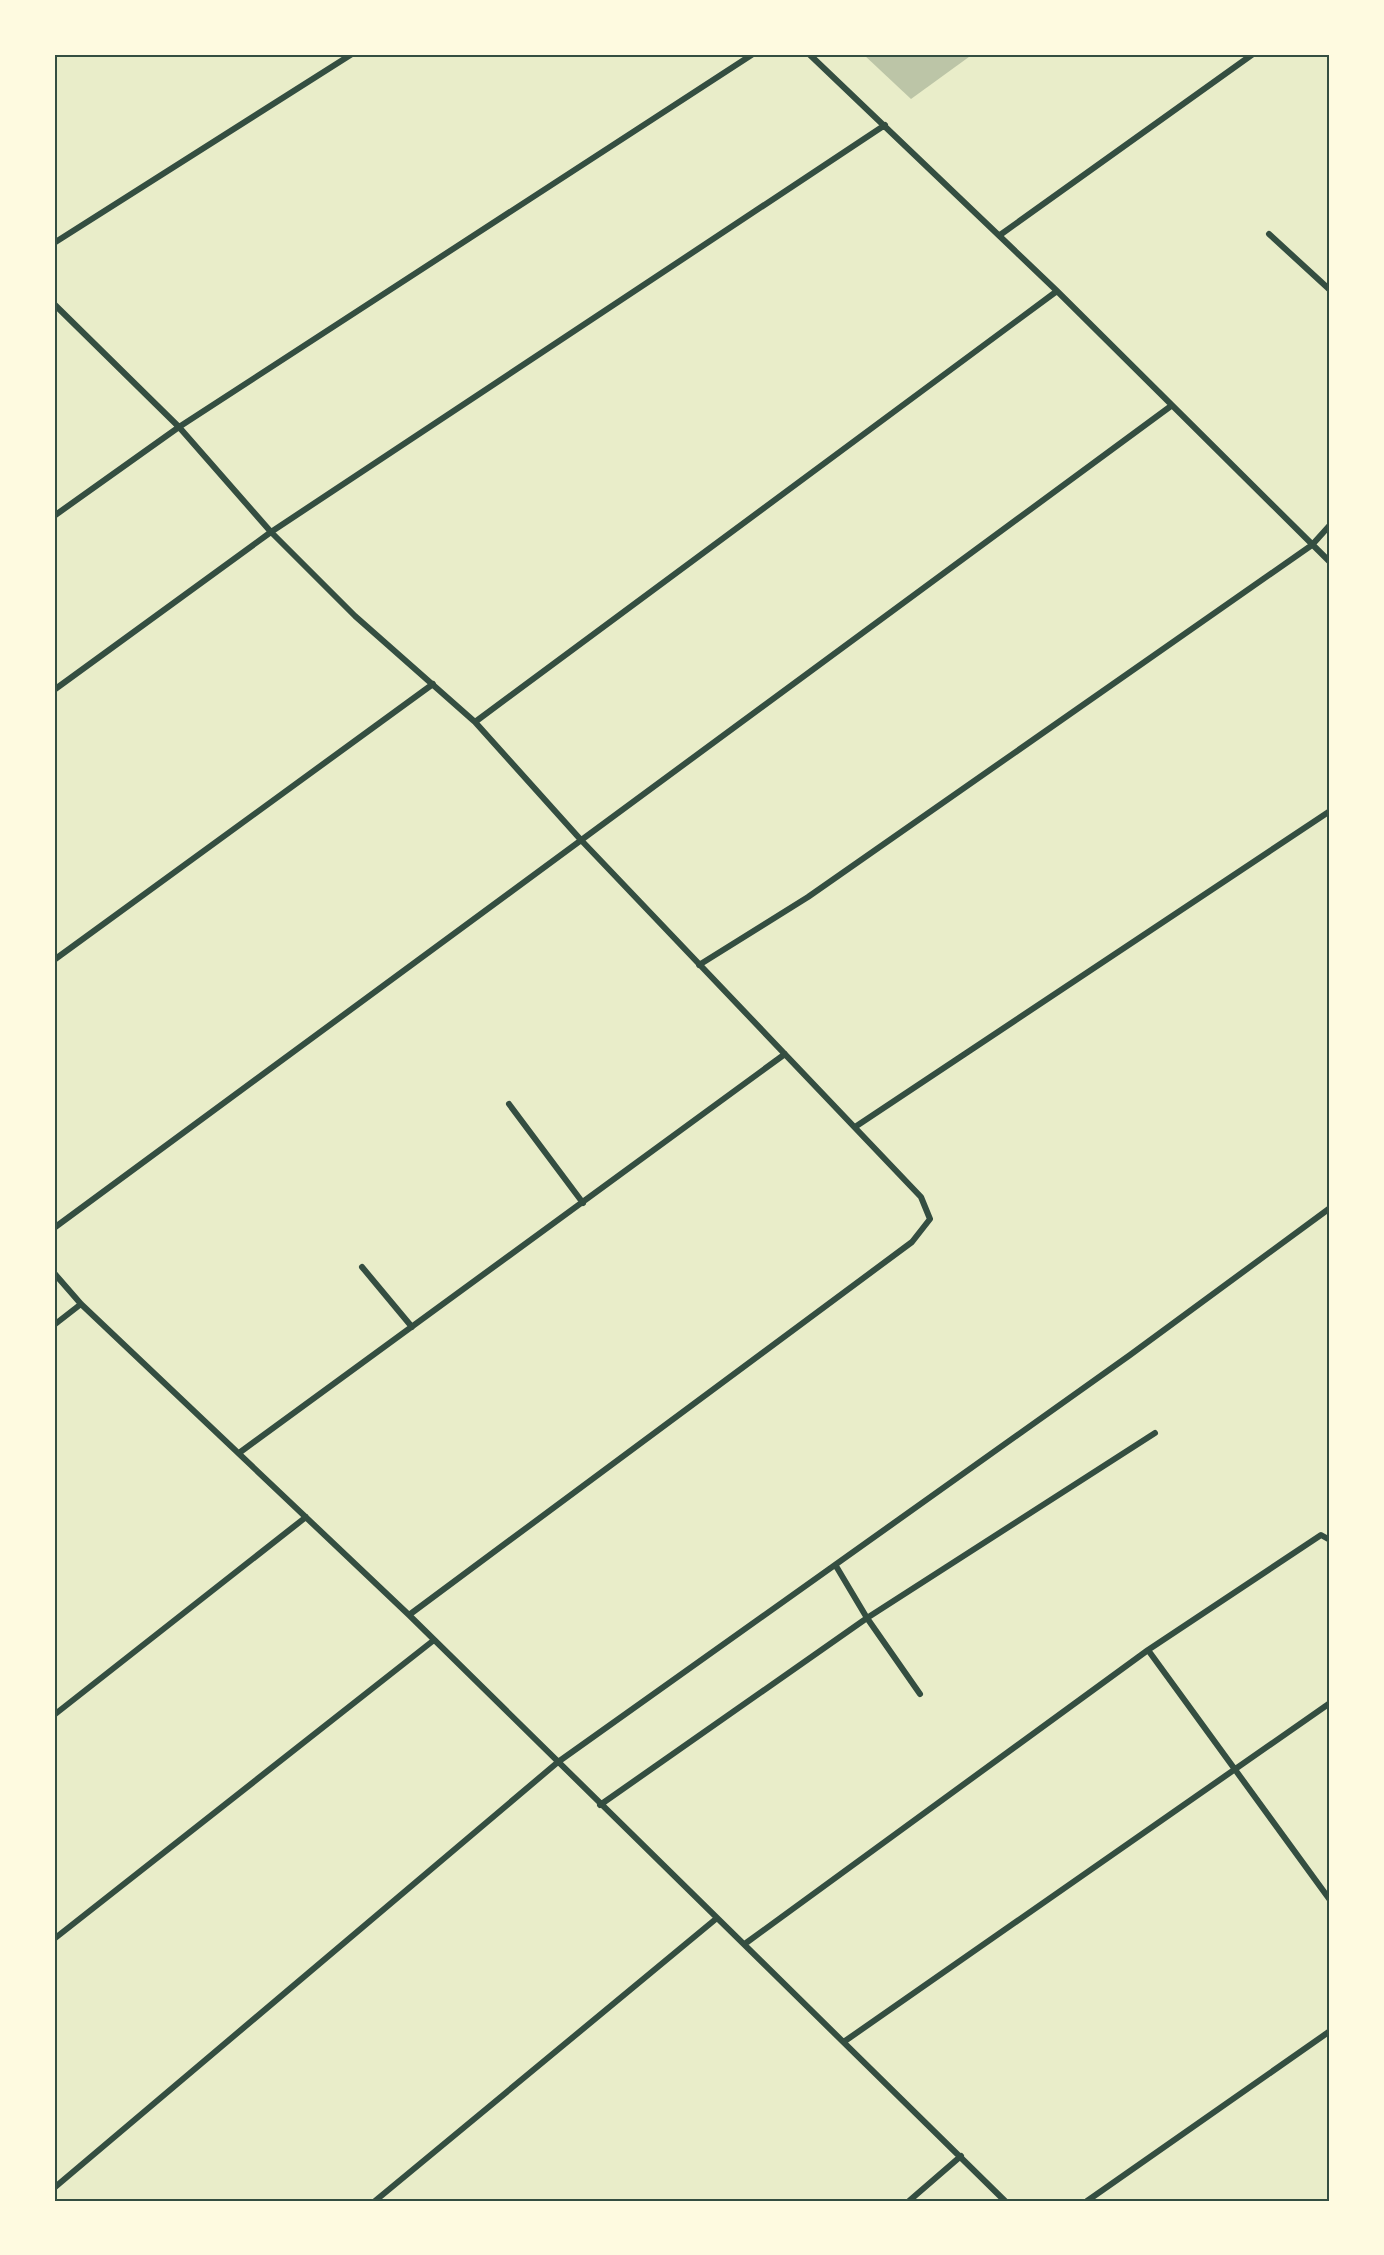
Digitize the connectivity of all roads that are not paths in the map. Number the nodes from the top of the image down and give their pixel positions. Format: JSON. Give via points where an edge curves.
{"nodes":[{"id":1,"x":352,"y":54,"type":"edge"},
{"id":2,"x":753,"y":54,"type":"edge"},
{"id":3,"x":809,"y":54,"type":"edge"},
{"id":4,"x":1253,"y":54,"type":"edge"},
{"id":5,"x":885,"y":125,"type":"junction"},
{"id":6,"x":1269,"y":234,"type":"dead end"},
{"id":7,"x":1000,"y":236,"type":"junction"},
{"id":8,"x":54,"y":243,"type":"edge"},
{"id":9,"x":1330,"y":290,"type":"edge"},
{"id":10,"x":1058,"y":291,"type":"junction"},
{"id":11,"x":54,"y":304,"type":"edge"},
{"id":12,"x":1171,"y":406,"type":"junction"},
{"id":13,"x":178,"y":427,"type":"junction"},
{"id":14,"x":54,"y":516,"type":"edge"},
{"id":15,"x":1330,"y":525,"type":"edge"},
{"id":16,"x":271,"y":531,"type":"junction"},
{"id":17,"x":1312,"y":545,"type":"junction"},
{"id":18,"x":1330,"y":562,"type":"edge"},
{"id":19,"x":433,"y":684,"type":"junction"},
{"id":20,"x":54,"y":690,"type":"edge"},
{"id":21,"x":475,"y":722,"type":"junction"},
{"id":22,"x":1330,"y":811,"type":"edge"},
{"id":23,"x":581,"y":840,"type":"junction"},
{"id":24,"x":54,"y":960,"type":"edge"},
{"id":25,"x":699,"y":965,"type":"junction"},
{"id":26,"x":784,"y":1054,"type":"junction"},
{"id":27,"x":509,"y":1104,"type":"dead end"},
{"id":28,"x":855,"y":1127,"type":"junction"},
{"id":29,"x":583,"y":1203,"type":"junction"},
{"id":30,"x":1330,"y":1208,"type":"edge"},
{"id":31,"x":54,"y":1228,"type":"edge"},
{"id":32,"x":362,"y":1267,"type":"dead end"},
{"id":33,"x":54,"y":1273,"type":"edge"},
{"id":34,"x":81,"y":1304,"type":"junction"},
{"id":35,"x":54,"y":1325,"type":"edge"},
{"id":36,"x":412,"y":1327,"type":"junction"},
{"id":37,"x":1155,"y":1433,"type":"dead end"},
{"id":38,"x":239,"y":1453,"type":"junction"},
{"id":39,"x":306,"y":1517,"type":"junction"},
{"id":40,"x":1330,"y":1540,"type":"edge"},
{"id":41,"x":836,"y":1566,"type":"junction"},
{"id":42,"x":409,"y":1615,"type":"junction"},
{"id":43,"x":867,"y":1618,"type":"junction"},
{"id":44,"x":434,"y":1640,"type":"junction"},
{"id":45,"x":1148,"y":1650,"type":"junction"},
{"id":46,"x":920,"y":1694,"type":"dead end"},
{"id":47,"x":1330,"y":1703,"type":"edge"},
{"id":48,"x":54,"y":1715,"type":"edge"},
{"id":49,"x":558,"y":1762,"type":"junction"},
{"id":50,"x":1234,"y":1770,"type":"junction"},
{"id":51,"x":600,"y":1805,"type":"junction"},
{"id":52,"x":1330,"y":1899,"type":"edge"},
{"id":53,"x":717,"y":1918,"type":"junction"},
{"id":54,"x":54,"y":1939,"type":"edge"},
{"id":55,"x":746,"y":1943,"type":"junction"},
{"id":56,"x":1330,"y":2031,"type":"edge"},
{"id":57,"x":845,"y":2041,"type":"junction"},
{"id":58,"x":961,"y":2156,"type":"junction"},
{"id":59,"x":54,"y":2188,"type":"edge"},
{"id":60,"x":375,"y":2201,"type":"edge"},
{"id":61,"x":909,"y":2201,"type":"edge"},
{"id":62,"x":1005,"y":2201,"type":"edge"},
{"id":63,"x":1087,"y":2201,"type":"edge"}],
"edges":[{"from":1,"to":8,"type":"street"},
{"from":2,"to":13,"type":"street"},
{"from":3,"to":5,"type":"street"},
{"from":4,"to":7,"type":"street"},
{"from":5,"to":7,"type":"street"},
{"from":5,"to":16,"type":"street"},
{"from":6,"to":9,"type":"street"},
{"from":7,"to":10,"type":"street"},
{"from":10,"to":12,"type":"street"},
{"from":10,"to":21,"type":"street"},
{"from":11,"to":13,"type":"street"},
{"from":12,"to":17,"type":"street"},
{"from":12,"to":23,"type":"street"},
{"from":13,"to":14,"type":"street"},
{"from":13,"to":16,"type":"street"},
{"from":15,"to":17,"type":"street"},
{"from":16,"to":19,"type":"street","via":[[354,616]]},
{"from":16,"to":20,"type":"street"},
{"from":17,"to":18,"type":"street"},
{"from":17,"to":25,"type":"street","via":[[808,897]]},
{"from":19,"to":21,"type":"street"},
{"from":19,"to":24,"type":"street"},
{"from":21,"to":23,"type":"street"},
{"from":22,"to":28,"type":"street"},
{"from":23,"to":25,"type":"street"},
{"from":23,"to":31,"type":"street"},
{"from":25,"to":26,"type":"street"},
{"from":26,"to":28,"type":"street"},
{"from":26,"to":29,"type":"street"},
{"from":27,"to":29,"type":"street"},
{"from":28,"to":42,"type":"street","via":[[921,1197],[930,1219],[912,1242]]},
{"from":29,"to":36,"type":"street"},
{"from":30,"to":41,"type":"street"},
{"from":32,"to":36,"type":"street"},
{"from":33,"to":34,"type":"street"},
{"from":34,"to":35,"type":"street"},
{"from":34,"to":38,"type":"street"},
{"from":36,"to":38,"type":"street"},
{"from":37,"to":43,"type":"street"},
{"from":38,"to":39,"type":"street"},
{"from":39,"to":42,"type":"street"},
{"from":39,"to":48,"type":"street"},
{"from":40,"to":45,"type":"street","via":[[1321,1535]]},
{"from":41,"to":43,"type":"street"},
{"from":41,"to":49,"type":"street"},
{"from":42,"to":44,"type":"street"},
{"from":43,"to":46,"type":"street"},
{"from":43,"to":51,"type":"street"},
{"from":44,"to":49,"type":"street"},
{"from":44,"to":54,"type":"street"},
{"from":45,"to":50,"type":"street"},
{"from":45,"to":55,"type":"street"},
{"from":47,"to":50,"type":"street"},
{"from":49,"to":51,"type":"street"},
{"from":49,"to":59,"type":"street"},
{"from":50,"to":52,"type":"street"},
{"from":50,"to":57,"type":"street"},
{"from":51,"to":53,"type":"street"},
{"from":53,"to":55,"type":"street"},
{"from":53,"to":60,"type":"street"},
{"from":55,"to":57,"type":"street"},
{"from":56,"to":63,"type":"street"},
{"from":57,"to":58,"type":"street"},
{"from":58,"to":61,"type":"street"},
{"from":58,"to":62,"type":"street"}]}
